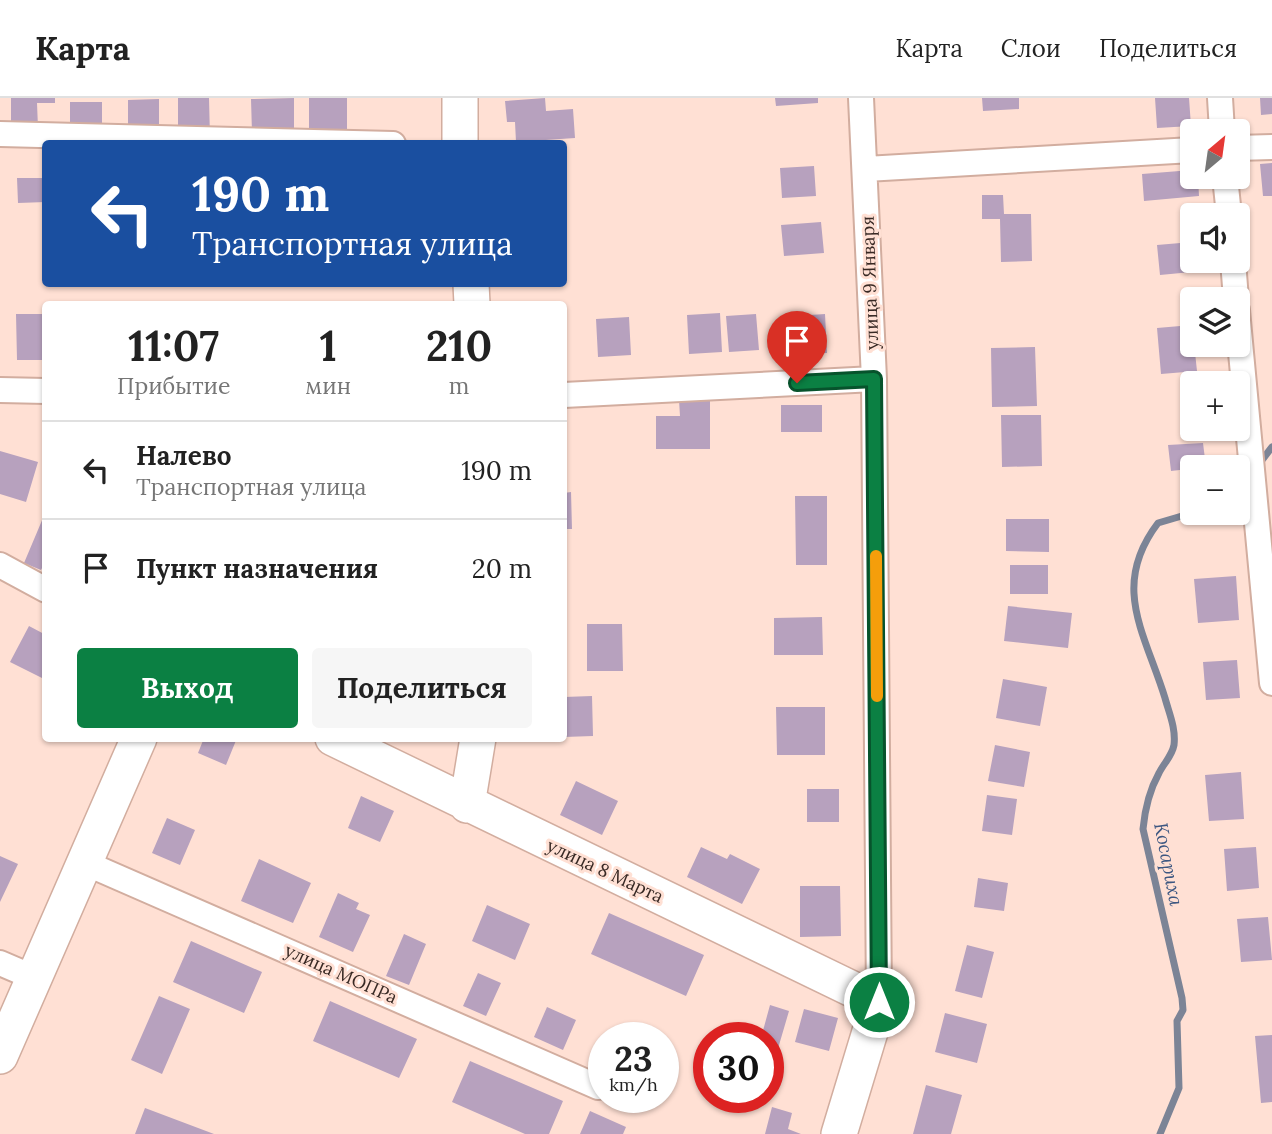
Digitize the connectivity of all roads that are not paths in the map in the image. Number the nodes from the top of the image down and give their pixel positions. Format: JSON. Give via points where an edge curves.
{"nodes":[{"id":1,"x":460,"y":98,"type":"edge"},
{"id":2,"x":861,"y":98,"type":"edge"},
{"id":3,"x":1220,"y":98,"type":"edge"},
{"id":4,"x":1221,"y":119,"type":"edge"},
{"id":5,"x":0,"y":134,"type":"edge"},
{"id":6,"x":236,"y":140,"type":"edge"},
{"id":7,"x":460,"y":140,"type":"edge"},
{"id":8,"x":1272,"y":147,"type":"edge"},
{"id":9,"x":1250,"y":148,"type":"edge"},
{"id":10,"x":1180,"y":151,"type":"edge"},
{"id":11,"x":866,"y":169,"type":"junction"},
{"id":12,"x":1241,"y":357,"type":"edge"},
{"id":13,"x":874,"y":379,"type":"junction"},
{"id":14,"x":0,"y":390,"type":"edge"},
{"id":15,"x":42,"y":391,"type":"edge"},
{"id":16,"x":567,"y":395,"type":"edge"},
{"id":17,"x":0,"y":565,"type":"edge"},
{"id":18,"x":42,"y":588,"type":"edge"},
{"id":19,"x":1272,"y":683,"type":"edge"},
{"id":20,"x":137,"y":742,"type":"edge"},
{"id":21,"x":340,"y":742,"type":"edge"},
{"id":22,"x":477,"y":742,"type":"edge"},
{"id":23,"x":467,"y":806,"type":"junction"},
{"id":24,"x":83,"y":862,"type":"junction"},
{"id":25,"x":0,"y":963,"type":"edge"},
{"id":26,"x":35,"y":978,"type":"junction"},
{"id":27,"x":879,"y":1002,"type":"junction"},
{"id":28,"x":0,"y":1056,"type":"edge"},
{"id":29,"x":588,"y":1083,"type":"edge"},
{"id":30,"x":839,"y":1134,"type":"edge"}],
"edges":[{"from":1,"to":7,"type":"street"},
{"from":2,"to":11,"type":"street","name":"улица 9 Января"},
{"from":3,"to":4,"type":"street"},
{"from":5,"to":6,"type":"street"},
{"from":8,"to":9,"type":"street"},
{"from":10,"to":11,"type":"street"},
{"from":11,"to":13,"type":"street","name":"улица 9 Января"},
{"from":12,"to":19,"type":"street"},
{"from":13,"to":16,"type":"street"},
{"from":13,"to":27,"type":"street","name":"улица 9 Января"},
{"from":14,"to":15,"type":"street"},
{"from":17,"to":18,"type":"street"},
{"from":20,"to":24,"type":"street"},
{"from":21,"to":23,"type":"street","name":"улица 8 Марта"},
{"from":22,"to":23,"type":"street"},
{"from":23,"to":27,"type":"street","name":"улица 8 Марта"},
{"from":24,"to":26,"type":"street"},
{"from":24,"to":29,"type":"street","name":"улица МОПРа"},
{"from":25,"to":26,"type":"street"},
{"from":26,"to":28,"type":"street"},
{"from":27,"to":30,"type":"street","name":"улица 9 Января"}]}
